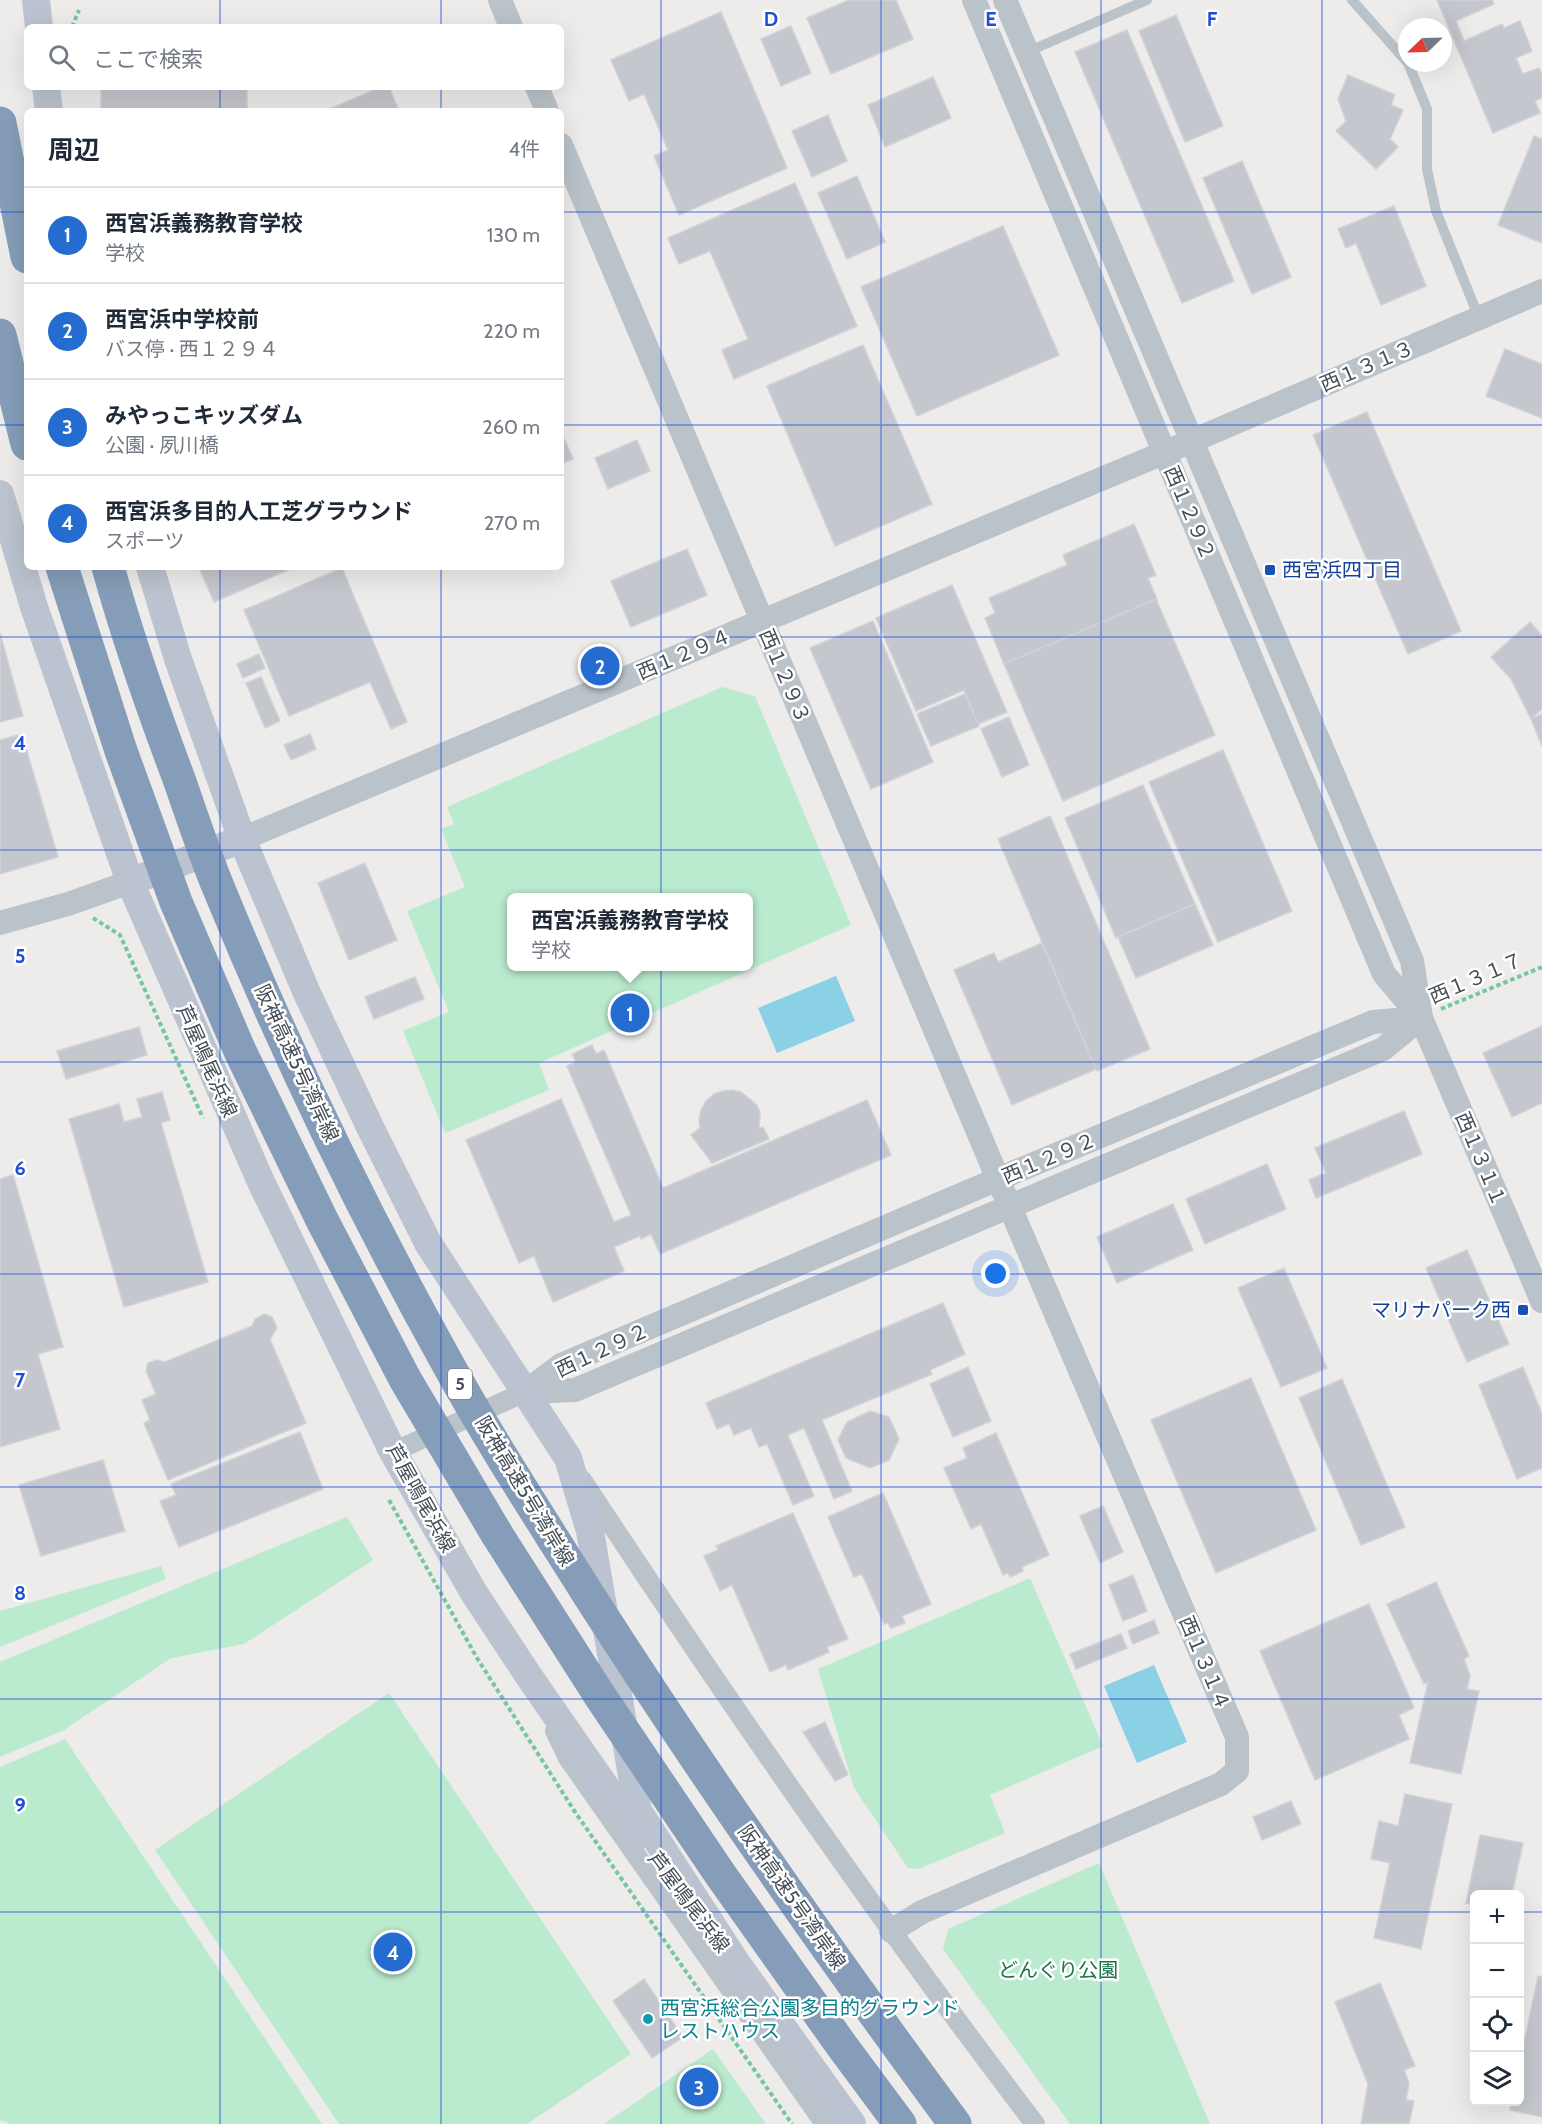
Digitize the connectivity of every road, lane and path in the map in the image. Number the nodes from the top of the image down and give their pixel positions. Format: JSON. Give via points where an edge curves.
{"nodes":[{"id":1,"x":36,"y":0,"type":"edge"},
{"id":2,"x":500,"y":0,"type":"edge"},
{"id":3,"x":974,"y":0,"type":"edge"},
{"id":4,"x":1005,"y":0,"type":"edge"},
{"id":5,"x":1147,"y":0,"type":"edge"},
{"id":6,"x":1352,"y":0,"type":"edge"},
{"id":7,"x":79,"y":10,"type":"dead end"},
{"id":8,"x":39,"y":24,"type":"edge"},
{"id":9,"x":73,"y":24,"type":"edge"},
{"id":10,"x":510,"y":24,"type":"edge"},
{"id":11,"x":1398,"y":51,"type":"edge"},
{"id":12,"x":1027,"y":52,"type":"junction"},
{"id":13,"x":1412,"y":72,"type":"edge"},
{"id":14,"x":46,"y":90,"type":"edge"},
{"id":15,"x":538,"y":90,"type":"edge"},
{"id":16,"x":49,"y":108,"type":"edge"},
{"id":17,"x":546,"y":108,"type":"edge"},
{"id":18,"x":0,"y":123,"type":"edge"},
{"id":19,"x":564,"y":152,"type":"edge"},
{"id":20,"x":24,"y":242,"type":"edge"},
{"id":21,"x":1542,"y":291,"type":"edge"},
{"id":22,"x":1479,"y":318,"type":"junction"},
{"id":23,"x":0,"y":335,"type":"edge"},
{"id":24,"x":24,"y":432,"type":"edge"},
{"id":25,"x":1192,"y":441,"type":"junction"},
{"id":26,"x":1164,"y":452,"type":"junction"},
{"id":27,"x":0,"y":494,"type":"edge"},
{"id":28,"x":63,"y":570,"type":"edge"},
{"id":29,"x":109,"y":570,"type":"edge"},
{"id":30,"x":151,"y":570,"type":"edge"},
{"id":31,"x":762,"y":621,"type":"junction"},
{"id":32,"x":242,"y":838,"type":"junction"},
{"id":33,"x":130,"y":882,"type":"junction"},
{"id":34,"x":0,"y":923,"type":"edge"},
{"id":35,"x":1542,"y":967,"type":"edge"},
{"id":36,"x":1420,"y":1018,"type":"junction"},
{"id":37,"x":998,"y":1179,"type":"junction"},
{"id":38,"x":1010,"y":1207,"type":"junction"},
{"id":39,"x":1542,"y":1301,"type":"edge"},
{"id":40,"x":525,"y":1392,"type":"junction"},
{"id":41,"x":393,"y":1452,"type":"junction"},
{"id":42,"x":567,"y":1458,"type":"junction"},
{"id":43,"x":530,"y":1678,"type":"junction"},
{"id":44,"x":891,"y":1931,"type":"junction"},
{"id":45,"x":738,"y":1965,"type":"junction"},
{"id":46,"x":825,"y":2124,"type":"edge"},
{"id":47,"x":852,"y":2124,"type":"edge"},
{"id":48,"x":900,"y":2124,"type":"edge"},
{"id":49,"x":955,"y":2124,"type":"edge"},
{"id":50,"x":1035,"y":2124,"type":"edge"}],
"edges":[{"from":1,"to":8,"type":"main road"},
{"from":2,"to":10,"type":"street"},
{"from":3,"to":26,"type":"street","name":"西１２９２"},
{"from":4,"to":12,"type":"street","name":"西１２９２"},
{"from":5,"to":12,"type":"lane"},
{"from":6,"to":11,"type":"lane"},
{"from":7,"to":9,"type":"path"},
{"from":12,"to":25,"type":"street","name":"西１２９２"},
{"from":13,"to":22,"type":"lane","via":[[1427,109],[1427,170],[1436,211]]},
{"from":14,"to":16,"type":"main road"},
{"from":15,"to":17,"type":"street"},
{"from":18,"to":20,"type":"highway"},
{"from":19,"to":31,"type":"street","name":"西１２９３"},
{"from":21,"to":22,"type":"street","name":"西１３１３"},
{"from":22,"to":25,"type":"street","name":"西１３１３"},
{"from":23,"to":24,"type":"highway"},
{"from":25,"to":26,"type":"street","name":"西１２９４"},
{"from":25,"to":36,"type":"street","name":"西１２９２","via":[[1412,962]]},
{"from":26,"to":31,"type":"street","name":"西１２９４"},
{"from":26,"to":36,"type":"street","name":"西１２９２","via":[[1384,974]]},
{"from":27,"to":33,"type":"main road","name":"芦屋鳴尾浜線","via":[[34,606]]},
{"from":28,"to":48,"type":"highway","number":"5","via":[[121,751],[176,902],[240,1051],[405,1380],[600,1696],[720,1874]]},
{"from":29,"to":49,"type":"highway","name":"阪神高速5号湾岸線","number":"5","via":[[161,732],[218,886],[360,1197],[445,1359],[634,1665],[756,1846]]},
{"from":30,"to":32,"type":"main road","name":"芦屋鳴尾浜線"},
{"from":31,"to":32,"type":"street","name":"西１２９４"},
{"from":31,"to":37,"type":"street","name":"西１２９３"},
{"from":32,"to":33,"type":"main road"},
{"from":32,"to":40,"type":"main road","name":"芦屋鳴尾浜線","via":[[306,991],[428,1243]]},
{"from":33,"to":34,"type":"street"},
{"from":33,"to":41,"type":"main road","name":"芦屋鳴尾浜線","via":[[261,1182]]},
{"from":35,"to":36,"type":"path","name":"西１３１７"},
{"from":36,"to":37,"type":"street","name":"西１２９２","via":[[1373,1022]]},
{"from":36,"to":38,"type":"street","name":"西１２９２","via":[[1383,1049]]},
{"from":36,"to":39,"type":"street","name":"西１３１１"},
{"from":37,"to":38,"type":"street","name":"西１２９３"},
{"from":37,"to":40,"type":"street","name":"西１２９２","via":[[561,1365]]},
{"from":38,"to":40,"type":"street","name":"西１２９２","via":[[575,1390]]},
{"from":38,"to":44,"type":"street","name":"西１３１４","via":[[1237,1737],[1237,1771],[1221,1784],[922,1912]]},
{"from":40,"to":41,"type":"street"},
{"from":40,"to":42,"type":"main road","name":"芦屋鳴尾浜線"},
{"from":41,"to":43,"type":"main road","name":"芦屋鳴尾浜線","via":[[474,1593]]},
{"from":42,"to":44,"type":"street"},
{"from":42,"to":45,"type":"main road","name":"芦屋鳴尾浜線","via":[[591,1531],[638,1811]]},
{"from":43,"to":45,"type":"main road","name":"芦屋鳴尾浜線","via":[[691,1910]]},
{"from":43,"to":46,"type":"street","via":[[568,1758]]},
{"from":44,"to":50,"type":"street"},
{"from":45,"to":47,"type":"main road"}]}
